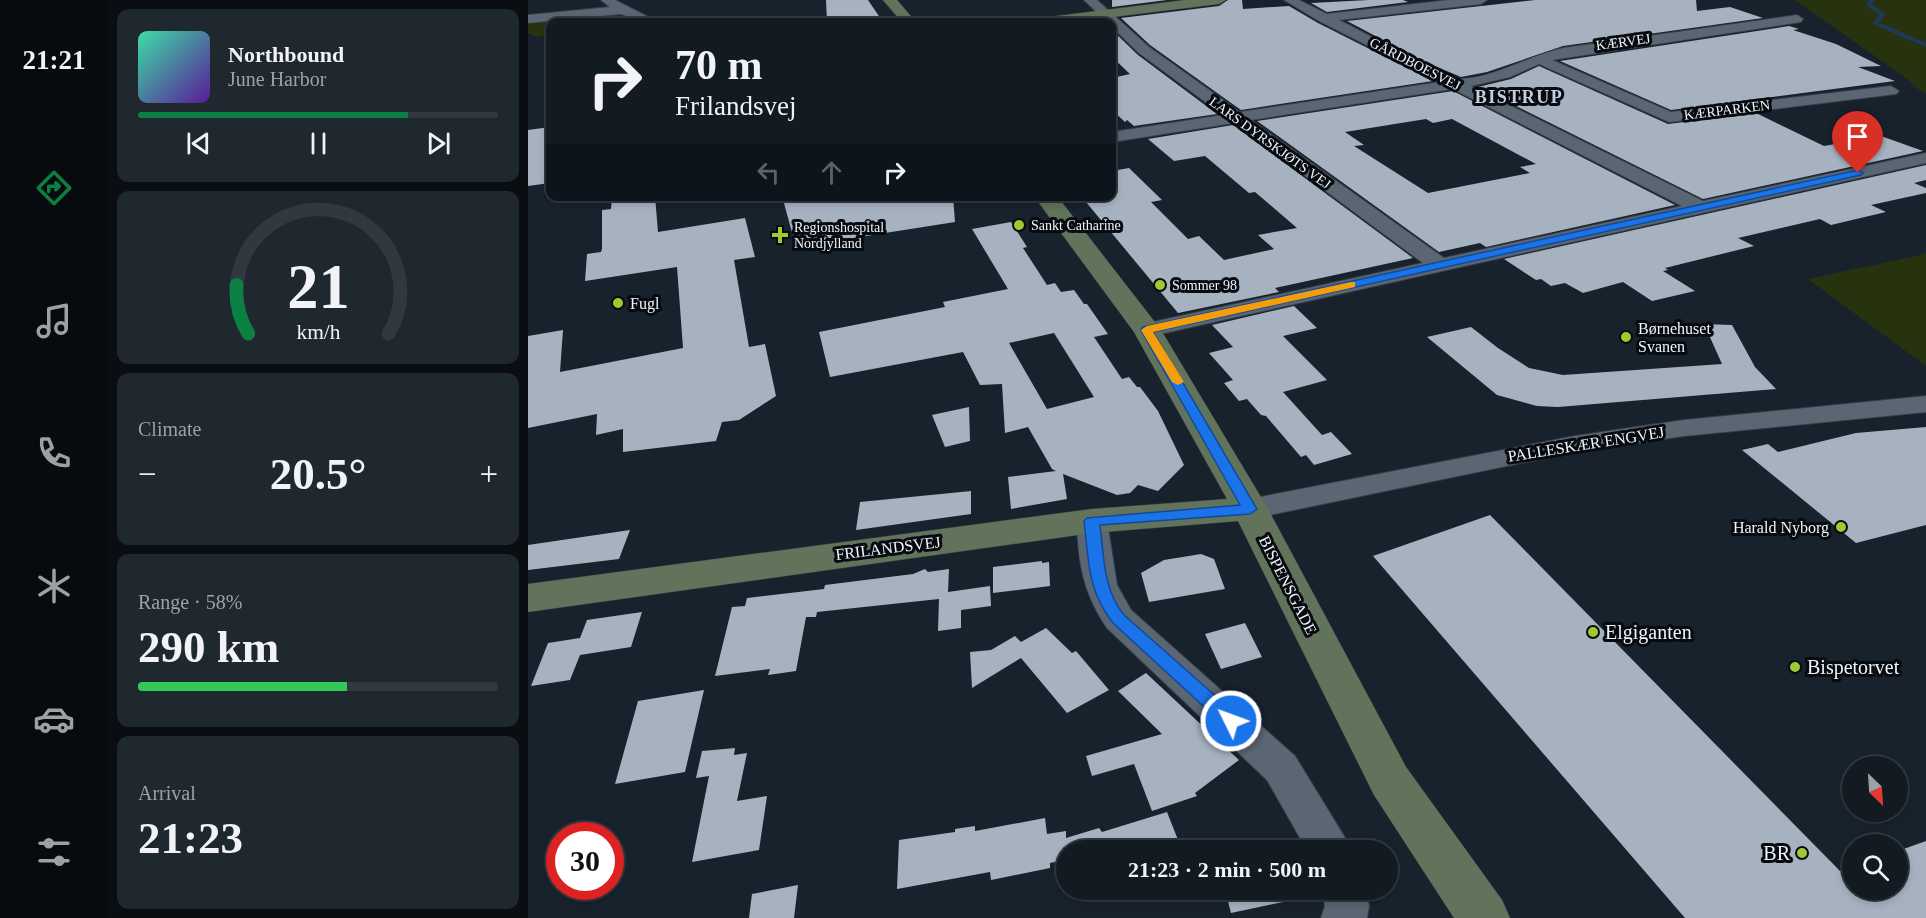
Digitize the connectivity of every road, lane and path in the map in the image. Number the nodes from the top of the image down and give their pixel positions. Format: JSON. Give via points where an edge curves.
{"nodes":[{"id":1,"x":607,"y":0,"type":"edge"},
{"id":2,"x":890,"y":0,"type":"edge"},
{"id":3,"x":1090,"y":0,"type":"edge"},
{"id":4,"x":1219,"y":0,"type":"edge"},
{"id":5,"x":1290,"y":0,"type":"edge"},
{"id":6,"x":1481,"y":0,"type":"edge"},
{"id":7,"x":622,"y":10,"type":"junction"},
{"id":8,"x":1106,"y":14,"type":"junction"},
{"id":9,"x":642,"y":18,"type":"edge"},
{"id":10,"x":906,"y":18,"type":"edge"},
{"id":11,"x":1074,"y":18,"type":"edge"},
{"id":12,"x":1110,"y":18,"type":"edge"},
{"id":13,"x":1323,"y":18,"type":"junction"},
{"id":14,"x":528,"y":19,"type":"edge"},
{"id":15,"x":1797,"y":19,"type":"dead end"},
{"id":16,"x":1116,"y":23,"type":"edge"},
{"id":17,"x":1539,"y":59,"type":"junction"},
{"id":18,"x":1455,"y":84,"type":"junction"},
{"id":19,"x":1891,"y":91,"type":"dead end"},
{"id":20,"x":1236,"y":118,"type":"junction"},
{"id":21,"x":1116,"y":136,"type":"edge"},
{"id":22,"x":1926,"y":158,"type":"edge"},
{"id":23,"x":1049,"y":201,"type":"edge"},
{"id":24,"x":1701,"y":208,"type":"junction"},
{"id":25,"x":1440,"y":265,"type":"junction"},
{"id":26,"x":1147,"y":330,"type":"junction"},
{"id":27,"x":1926,"y":404,"type":"edge"},
{"id":28,"x":1250,"y":509,"type":"junction"},
{"id":29,"x":1092,"y":521,"type":"junction"},
{"id":30,"x":528,"y":598,"type":"edge"},
{"id":31,"x":1323,"y":840,"type":"edge"},
{"id":32,"x":1346,"y":900,"type":"edge"},
{"id":33,"x":1344,"y":918,"type":"edge"},
{"id":34,"x":1484,"y":918,"type":"edge"}],
"edges":[{"from":1,"to":7,"type":"street"},
{"from":2,"to":10,"type":"street"},
{"from":3,"to":8,"type":"street","name":"LARS DYRSKJØTS VEJ"},
{"from":4,"to":8,"type":"street"},
{"from":5,"to":13,"type":"street","name":"GÅRDBOESVEJ"},
{"from":6,"to":13,"type":"street"},
{"from":7,"to":9,"type":"street"},
{"from":7,"to":14,"type":"street"},
{"from":8,"to":11,"type":"street"},
{"from":8,"to":12,"type":"street","name":"LARS DYRSKJØTS VEJ"},
{"from":13,"to":18,"type":"street","name":"GÅRDBOESVEJ"},
{"from":15,"to":17,"type":"street","name":"KÆRVEJ","via":[[1588,47]]},
{"from":16,"to":20,"type":"street","name":"LARS DYRSKJØTS VEJ","via":[[1144,50]]},
{"from":17,"to":18,"type":"street","name":"KÆRVEJ","via":[[1505,74]]},
{"from":17,"to":19,"type":"street","name":"KÆRPARKEN","via":[[1669,117]]},
{"from":18,"to":20,"type":"street","name":"KÆRVEJ"},
{"from":18,"to":24,"type":"street","name":"GÅRDBOESVEJ"},
{"from":20,"to":21,"type":"street","name":"KÆRVEJ"},
{"from":20,"to":25,"type":"street","name":"LARS DYRSKJØTS VEJ"},
{"from":22,"to":24,"type":"street"},
{"from":23,"to":26,"type":"street","name":"BISPENSGADE"},
{"from":24,"to":25,"type":"street"},
{"from":25,"to":26,"type":"street"},
{"from":26,"to":28,"type":"street","name":"BISPENSGADE"},
{"from":27,"to":28,"type":"street","name":"PALLESKÆR ENGVEJ","via":[[1684,428],[1575,444]]},
{"from":28,"to":29,"type":"street","name":"FRILANDSVEJ"},
{"from":28,"to":34,"type":"street","name":"BISPENSGADE","via":[[1390,781]]},
{"from":29,"to":30,"type":"street","name":"FRILANDSVEJ"},
{"from":29,"to":31,"type":"street","via":[[1100,587],[1109,607],[1281,768]]},
{"from":32,"to":33,"type":"street"}]}
